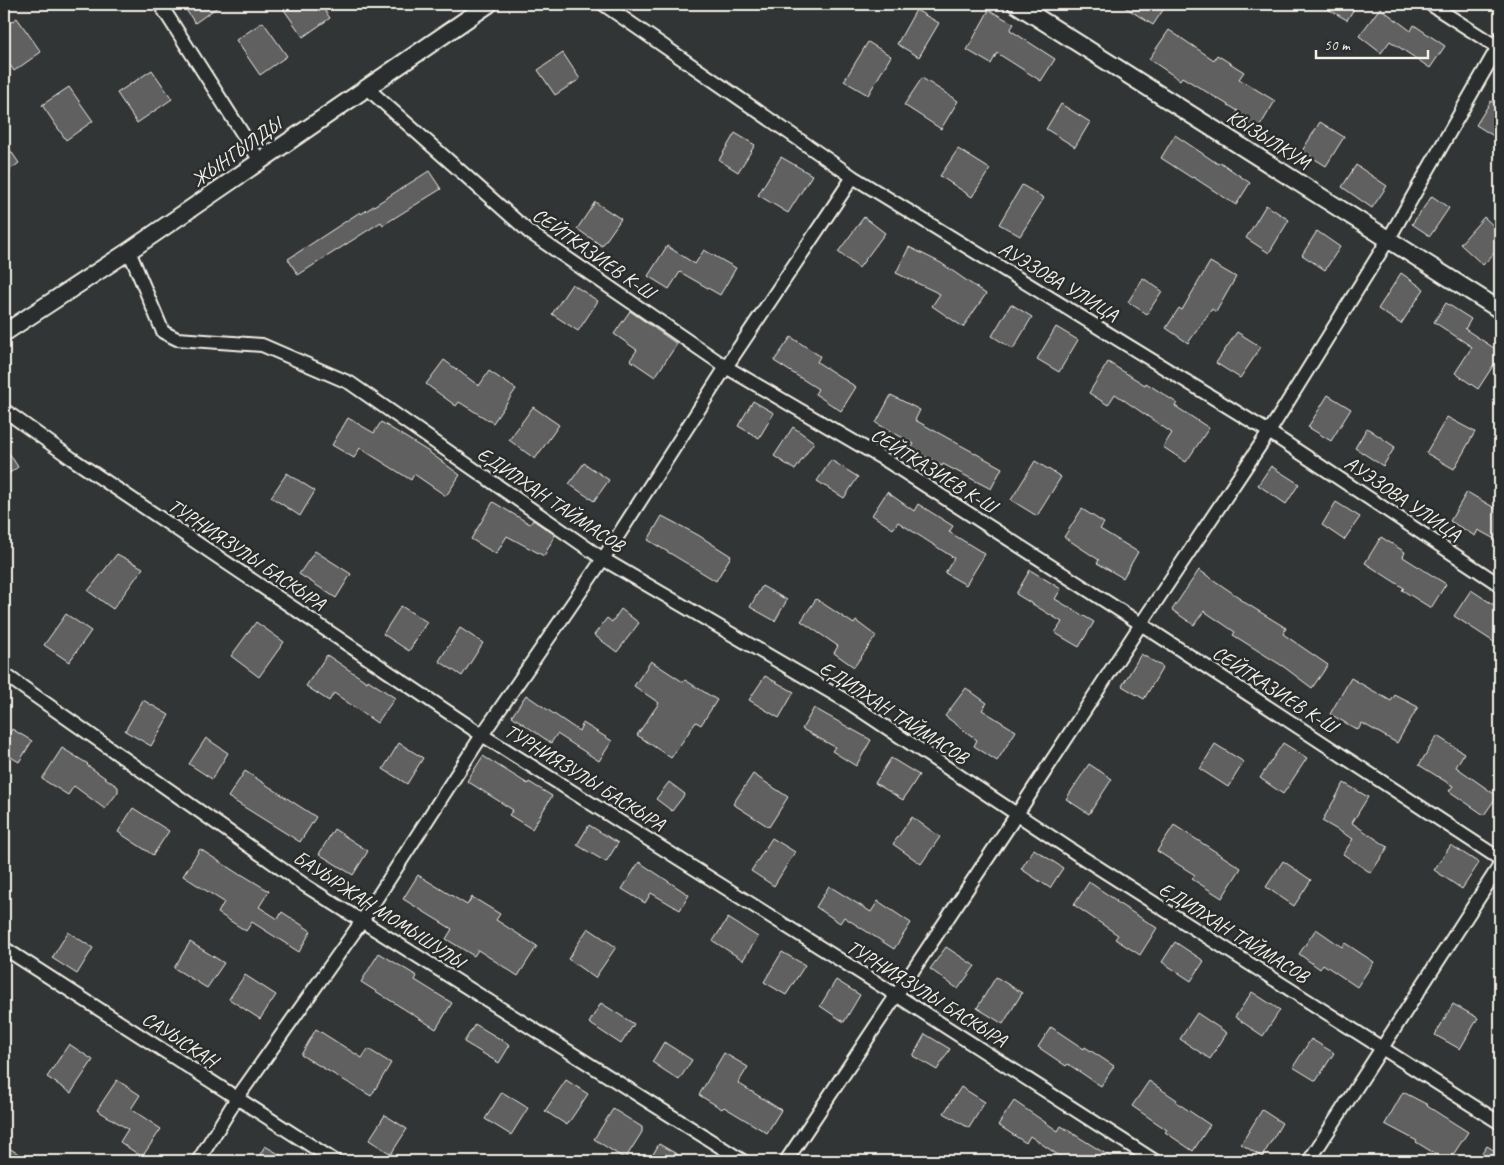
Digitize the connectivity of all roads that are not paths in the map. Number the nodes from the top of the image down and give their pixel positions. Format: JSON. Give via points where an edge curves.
{"nodes":[{"id":1,"x":160,"y":4,"type":"edge"},
{"id":2,"x":490,"y":4,"type":"edge"},
{"id":3,"x":603,"y":4,"type":"edge"},
{"id":4,"x":1016,"y":4,"type":"edge"},
{"id":5,"x":1430,"y":4,"type":"edge"},
{"id":6,"x":1500,"y":45,"type":"edge"},
{"id":7,"x":367,"y":88,"type":"junction"},
{"id":8,"x":260,"y":161,"type":"junction"},
{"id":9,"x":853,"y":177,"type":"junction"},
{"id":10,"x":1388,"y":240,"type":"junction"},
{"id":11,"x":129,"y":251,"type":"junction"},
{"id":12,"x":1500,"y":310,"type":"edge"},
{"id":13,"x":4,"y":332,"type":"edge"},
{"id":14,"x":726,"y":367,"type":"junction"},
{"id":15,"x":4,"y":410,"type":"edge"},
{"id":16,"x":1269,"y":432,"type":"junction"},
{"id":17,"x":603,"y":559,"type":"junction"},
{"id":18,"x":1500,"y":585,"type":"edge"},
{"id":19,"x":1141,"y":624,"type":"junction"},
{"id":20,"x":4,"y":674,"type":"edge"},
{"id":21,"x":482,"y":735,"type":"junction"},
{"id":22,"x":1017,"y":814,"type":"junction"},
{"id":23,"x":1500,"y":859,"type":"edge"},
{"id":24,"x":1500,"y":865,"type":"edge"},
{"id":25,"x":362,"y":921,"type":"junction"},
{"id":26,"x":4,"y":948,"type":"edge"},
{"id":27,"x":896,"y":995,"type":"junction"},
{"id":28,"x":1383,"y":1048,"type":"junction"},
{"id":29,"x":237,"y":1098,"type":"junction"},
{"id":30,"x":1500,"y":1123,"type":"edge"},
{"id":31,"x":198,"y":1161,"type":"edge"},
{"id":32,"x":335,"y":1161,"type":"edge"},
{"id":33,"x":743,"y":1161,"type":"edge"},
{"id":34,"x":786,"y":1161,"type":"edge"},
{"id":35,"x":1155,"y":1161,"type":"edge"},
{"id":36,"x":1309,"y":1161,"type":"edge"}],
"edges":[{"from":1,"to":8,"type":"street"},
{"from":2,"to":7,"type":"street","name":"ЖЫНГЫЛДЫ"},
{"from":3,"to":9,"type":"street","name":"АУЭЗОВА УЛИЦА"},
{"from":4,"to":10,"type":"street","name":"КЫЗЫЛКУМ"},
{"from":5,"to":6,"type":"street"},
{"from":6,"to":10,"type":"street"},
{"from":7,"to":8,"type":"street","name":"ЖЫНГЫЛДЫ"},
{"from":7,"to":14,"type":"street","name":"СЕЙТКАЗИЕВ К-Ш","via":[[529,232]]},
{"from":8,"to":11,"type":"street","name":"ЖЫНГЫЛДЫ"},
{"from":9,"to":14,"type":"street"},
{"from":9,"to":16,"type":"street","name":"АУЭЗОВА УЛИЦА"},
{"from":10,"to":12,"type":"street","name":"КЫЗЫЛКУМ"},
{"from":10,"to":16,"type":"street"},
{"from":11,"to":13,"type":"street","name":"ЖЫНГЫЛДЫ"},
{"from":11,"to":17,"type":"street","name":"ЕДИЛХАН ТАЙМАСОВ","via":[[163,332],[177,339],[262,345],[350,382]]},
{"from":14,"to":17,"type":"street"},
{"from":14,"to":19,"type":"street","name":"СЕЙТКАЗИЕВ К-Ш","via":[[887,461]]},
{"from":15,"to":21,"type":"street","name":"ТУРНИЯЗУЛЫ БАСКЫРА"},
{"from":16,"to":18,"type":"street","name":"АУЭЗОВА УЛИЦА"},
{"from":16,"to":19,"type":"street"},
{"from":17,"to":21,"type":"street"},
{"from":17,"to":22,"type":"street","name":"ЕДИЛХАН ТАЙМАСОВ","via":[[848,702]]},
{"from":19,"to":22,"type":"street"},
{"from":19,"to":23,"type":"street","name":"СЕЙТКАЗИЕВ К-Ш"},
{"from":20,"to":25,"type":"street","name":"БАУЫРЖАН МОМЫШУЛЫ","via":[[306,886]]},
{"from":21,"to":25,"type":"street"},
{"from":21,"to":27,"type":"street","name":"ТУРНИЯЗУЛЫ БАСКЫРА"},
{"from":22,"to":27,"type":"street"},
{"from":22,"to":28,"type":"street","name":"ЕДИЛХАН ТАЙМАСОВ"},
{"from":24,"to":28,"type":"street"},
{"from":25,"to":29,"type":"street"},
{"from":25,"to":33,"type":"street","name":"БАУЫРЖАН МОМЫШУЛЫ"},
{"from":26,"to":29,"type":"street","name":"САУЫСКАН"},
{"from":27,"to":34,"type":"street"},
{"from":27,"to":35,"type":"street","name":"ТУРНИЯЗУЛЫ БАСКЫРА"},
{"from":28,"to":30,"type":"street","name":"ЕДИЛХАН ТАЙМАСОВ"},
{"from":28,"to":36,"type":"street"},
{"from":29,"to":31,"type":"street"},
{"from":29,"to":32,"type":"street","name":"САУЫСКАН"}]}
